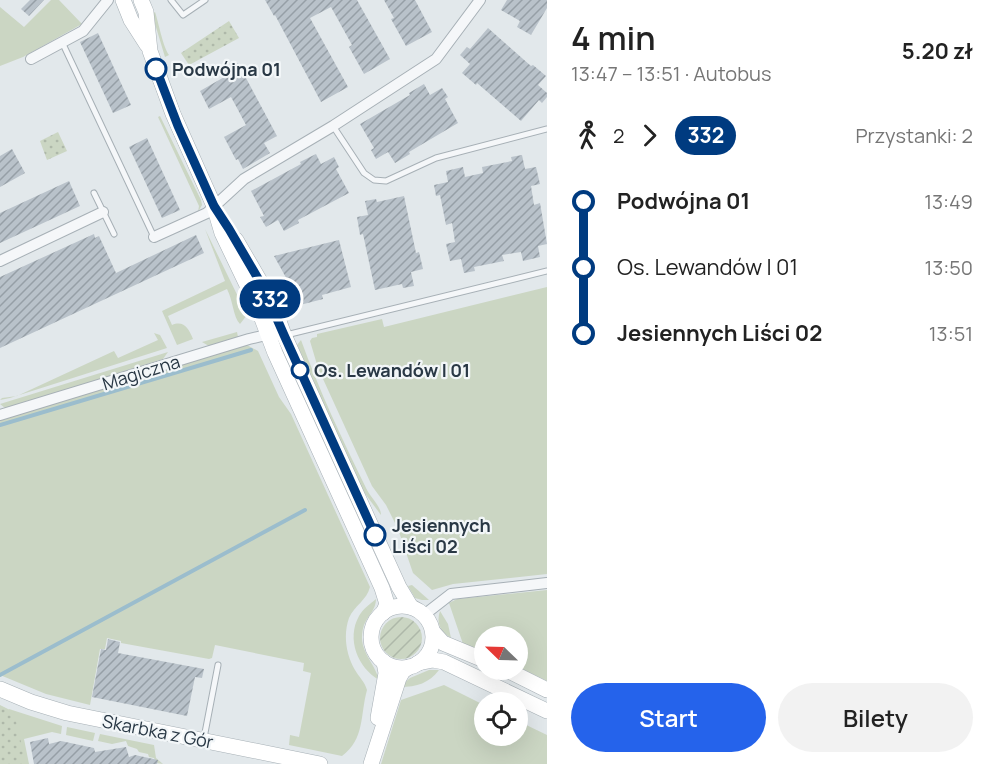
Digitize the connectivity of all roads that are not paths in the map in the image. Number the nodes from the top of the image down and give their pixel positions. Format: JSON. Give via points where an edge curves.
{"nodes":[{"id":1,"x":108,"y":0,"type":"edge"},
{"id":2,"x":123,"y":0,"type":"edge"},
{"id":3,"x":171,"y":0,"type":"edge"},
{"id":4,"x":205,"y":0,"type":"edge"},
{"id":5,"x":480,"y":0,"type":"edge"},
{"id":6,"x":143,"y":2,"type":"edge"},
{"id":7,"x":62,"y":42,"type":"junction"},
{"id":8,"x":150,"y":51,"type":"junction"},
{"id":9,"x":32,"y":59,"type":"dead end"},
{"id":10,"x":333,"y":126,"type":"junction"},
{"id":11,"x":547,"y":129,"type":"edge"},
{"id":12,"x":94,"y":193,"type":"dead end"},
{"id":13,"x":214,"y":206,"type":"junction"},
{"id":14,"x":103,"y":212,"type":"junction"},
{"id":15,"x":114,"y":234,"type":"dead end"},
{"id":16,"x":154,"y":237,"type":"joint"},
{"id":17,"x":0,"y":261,"type":"edge"},
{"id":18,"x":547,"y":271,"type":"edge"},
{"id":19,"x":284,"y":335,"type":"junction"},
{"id":20,"x":268,"y":336,"type":"junction"},
{"id":21,"x":0,"y":415,"type":"edge"},
{"id":22,"x":547,"y":583,"type":"edge"},
{"id":23,"x":418,"y":611,"type":"junction"},
{"id":24,"x":383,"y":613,"type":"junction"},
{"id":25,"x":433,"y":632,"type":"junction"},
{"id":26,"x":474,"y":656,"type":"edge"},
{"id":27,"x":384,"y":662,"type":"junction"},
{"id":28,"x":218,"y":665,"type":"dead end"},
{"id":29,"x":414,"y":665,"type":"junction"},
{"id":30,"x":527,"y":680,"type":"edge"},
{"id":31,"x":0,"y":689,"type":"edge"},
{"id":32,"x":547,"y":690,"type":"edge"},
{"id":33,"x":547,"y":711,"type":"edge"},
{"id":34,"x":204,"y":740,"type":"junction"},
{"id":35,"x":377,"y":741,"type":"junction"},
{"id":36,"x":320,"y":764,"type":"edge"},
{"id":37,"x":371,"y":764,"type":"edge"}],
"edges":[{"from":1,"to":7,"type":"street","via":[[83,31]]},
{"from":2,"to":8,"type":"street"},
{"from":3,"to":4,"type":"lane","via":[[183,15]]},
{"from":5,"to":10,"type":"street","via":[[436,59]]},
{"from":6,"to":8,"type":"street"},
{"from":7,"to":9,"type":"street"},
{"from":7,"to":16,"type":"lane"},
{"from":8,"to":13,"type":"street"},
{"from":10,"to":11,"type":"lane","via":[[364,173],[374,180],[386,181],[436,158]]},
{"from":10,"to":13,"type":"street","via":[[244,180]]},
{"from":12,"to":14,"type":"lane"},
{"from":13,"to":16,"type":"street","via":[[207,213]]},
{"from":13,"to":19,"type":"street","via":[[263,287]]},
{"from":13,"to":20,"type":"street"},
{"from":14,"to":15,"type":"lane"},
{"from":14,"to":17,"type":"street"},
{"from":18,"to":19,"type":"lane"},
{"from":19,"to":20,"type":"street","name":"Magiczna"},
{"from":19,"to":23,"type":"street","via":[[399,587]]},
{"from":20,"to":21,"type":"street","name":"Magiczna"},
{"from":20,"to":24,"type":"street","via":[[382,588],[387,604]]},
{"from":22,"to":23,"type":"street","via":[[451,594]]},
{"from":23,"to":24,"type":"street","via":[[396,606]]},
{"from":23,"to":25,"type":"street"},
{"from":24,"to":27,"type":"street","via":[[374,625],[371,640]]},
{"from":25,"to":26,"type":"street","via":[[443,643]]},
{"from":25,"to":29,"type":"street","via":[[429,652]]},
{"from":27,"to":29,"type":"street","via":[[398,668]]},
{"from":27,"to":35,"type":"street"},
{"from":28,"to":34,"type":"lane"},
{"from":29,"to":33,"type":"street","via":[[433,660],[444,662]]},
{"from":29,"to":35,"type":"street","via":[[400,675]]},
{"from":30,"to":32,"type":"street"},
{"from":31,"to":34,"type":"street","name":"Skarbka z Gór","via":[[67,713]]},
{"from":34,"to":36,"type":"street","name":"Skarbka z Gór"},
{"from":35,"to":37,"type":"street"}]}
